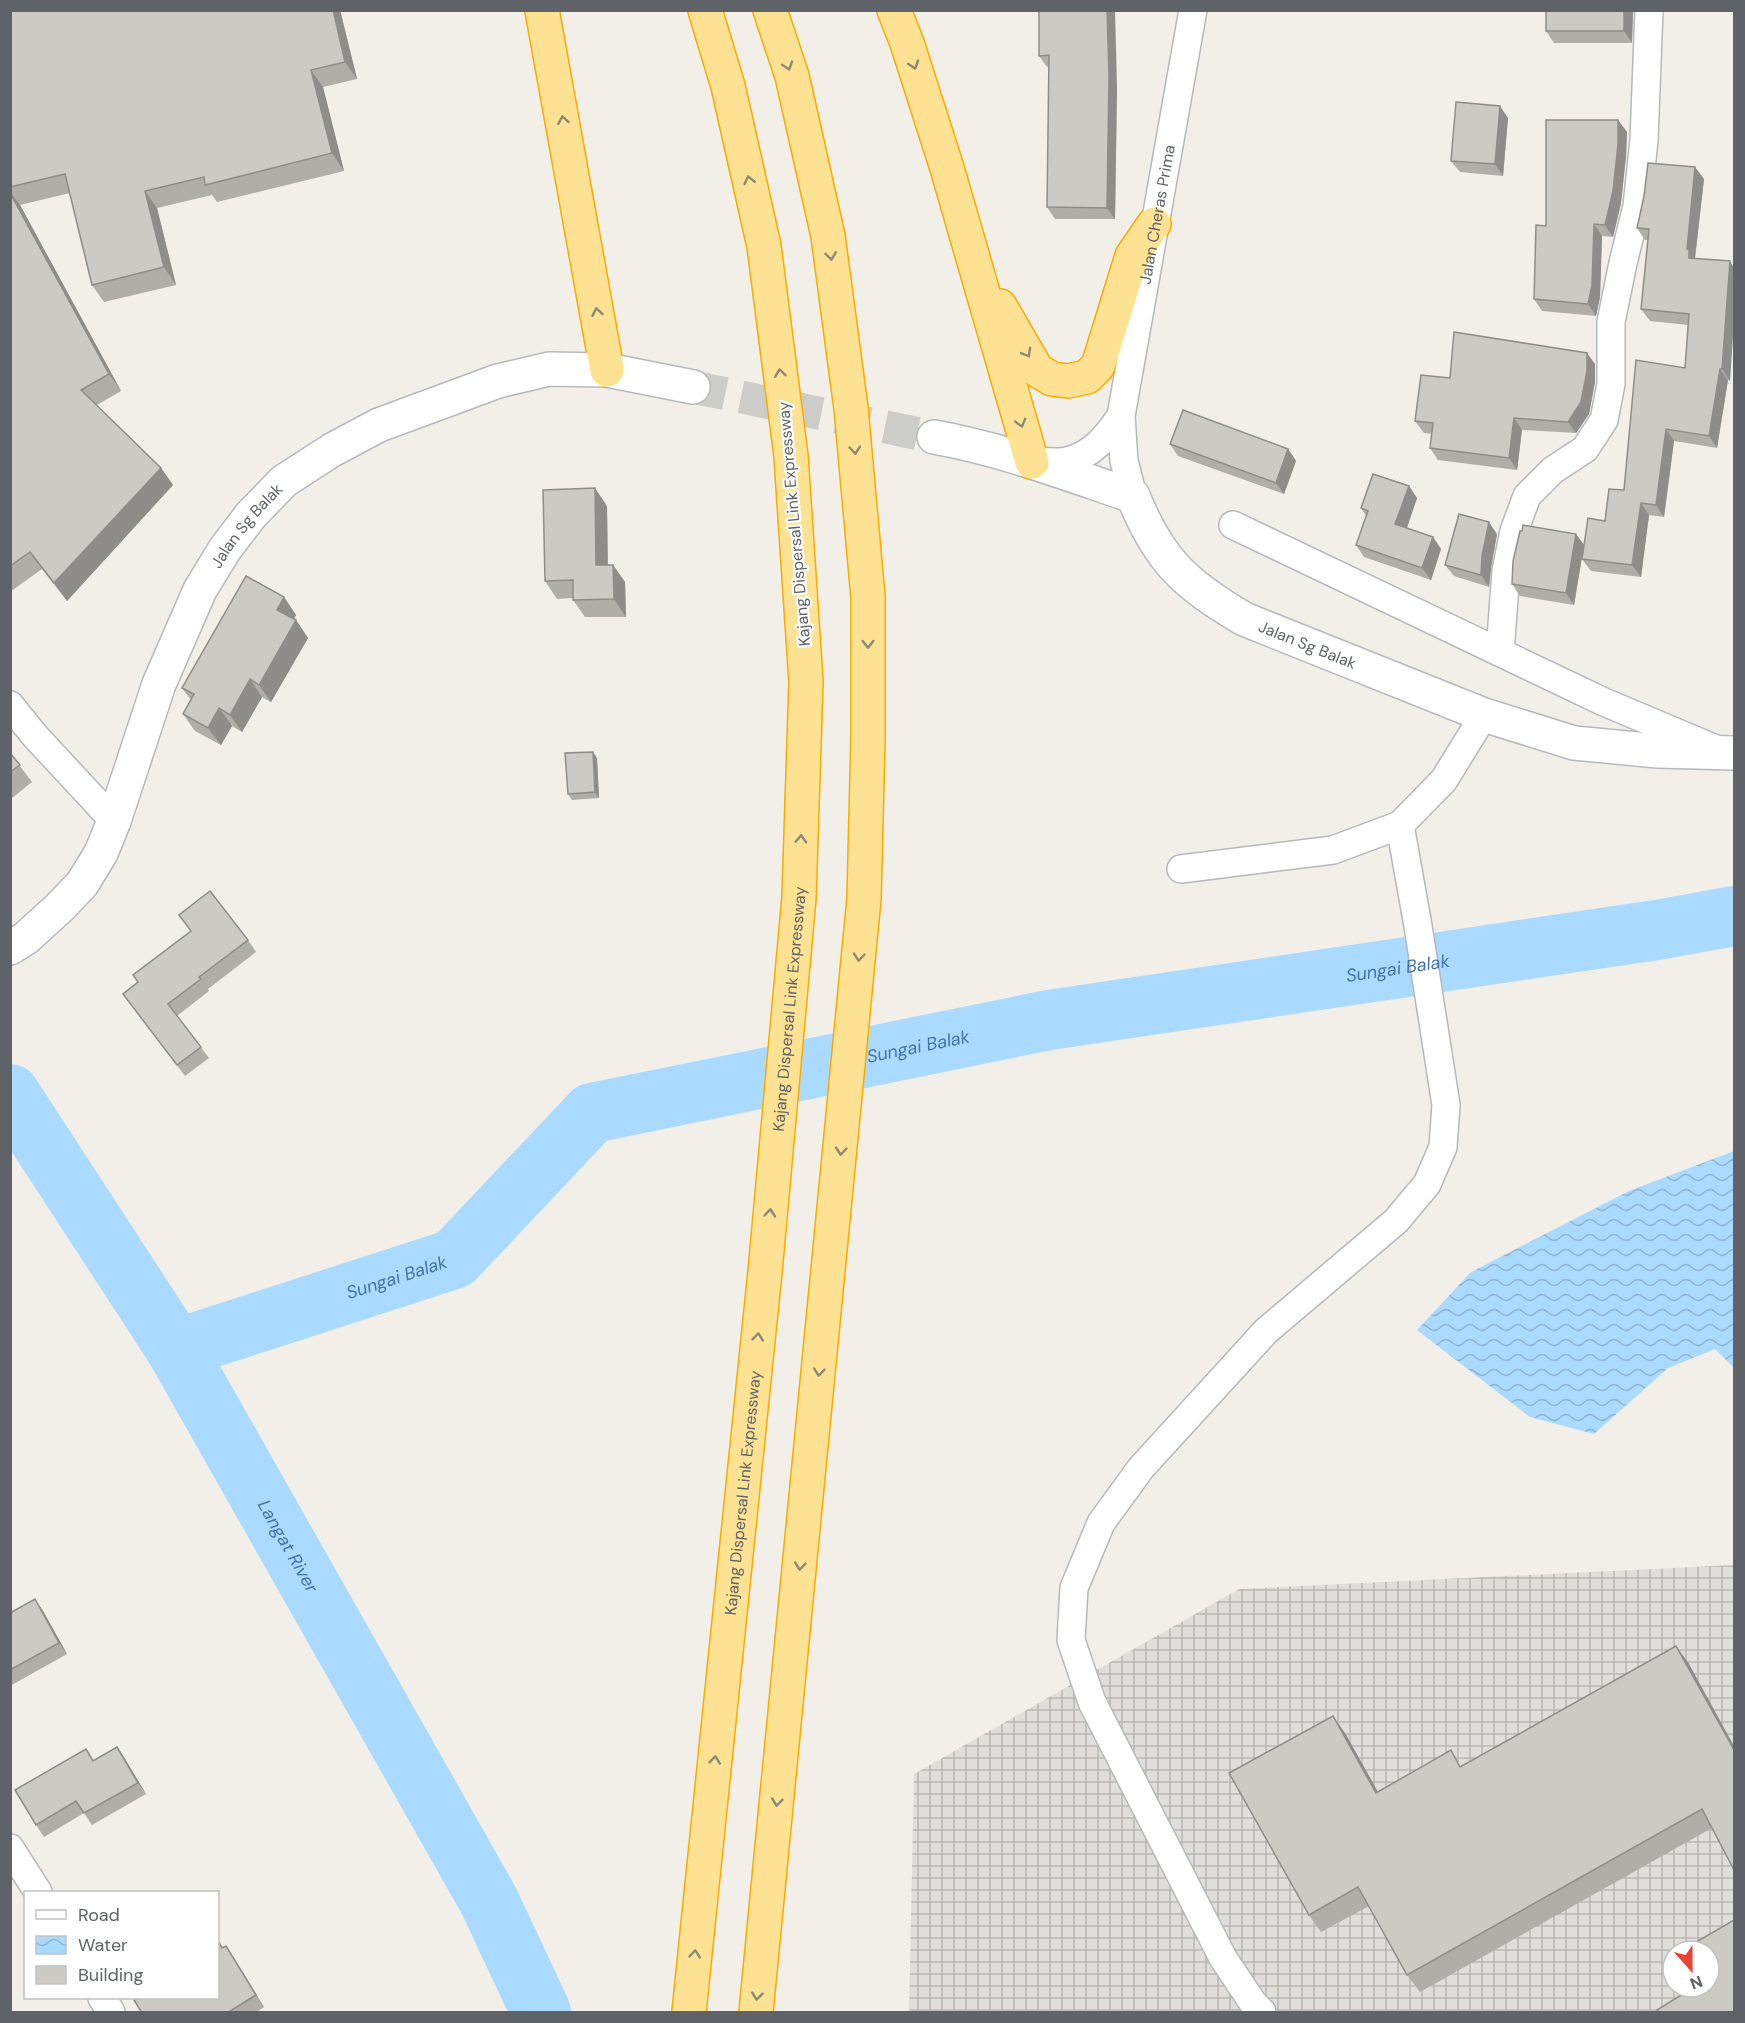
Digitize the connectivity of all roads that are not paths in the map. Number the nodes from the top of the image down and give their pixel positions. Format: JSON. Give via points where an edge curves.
{"nodes":[{"id":1,"x":542,"y":10,"type":"edge"},
{"id":2,"x":705,"y":10,"type":"edge"},
{"id":3,"x":770,"y":10,"type":"edge"},
{"id":4,"x":894,"y":10,"type":"edge"},
{"id":5,"x":1193,"y":10,"type":"edge"},
{"id":6,"x":1649,"y":10,"type":"edge"},
{"id":7,"x":1154,"y":224,"type":"junction"},
{"id":8,"x":977,"y":266,"type":"junction"},
{"id":9,"x":607,"y":370,"type":"junction"},
{"id":10,"x":693,"y":387,"type":"tunnel mouth"},
{"id":11,"x":1121,"y":416,"type":"junction"},
{"id":12,"x":934,"y":436,"type":"tunnel mouth"},
{"id":13,"x":1032,"y":462,"type":"junction"},
{"id":14,"x":1133,"y":496,"type":"junction"},
{"id":15,"x":1233,"y":525,"type":"dead end"},
{"id":16,"x":1500,"y":652,"type":"junction"},
{"id":17,"x":10,"y":705,"type":"edge"},
{"id":18,"x":1484,"y":715,"type":"junction"},
{"id":19,"x":1729,"y":753,"type":"edge"},
{"id":20,"x":114,"y":821,"type":"junction"},
{"id":21,"x":1401,"y":825,"type":"junction"},
{"id":22,"x":1181,"y":869,"type":"dead end"},
{"id":23,"x":18,"y":943,"type":"edge"},
{"id":24,"x":10,"y":1848,"type":"edge"},
{"id":25,"x":37,"y":1891,"type":"edge"},
{"id":26,"x":103,"y":1999,"type":"edge"},
{"id":27,"x":111,"y":2013,"type":"edge"},
{"id":28,"x":689,"y":2013,"type":"edge"},
{"id":29,"x":756,"y":2013,"type":"edge"},
{"id":30,"x":1262,"y":2013,"type":"edge"}],
"edges":[{"from":9,"to":1,"type":"highway","one_way":true},
{"from":28,"to":2,"type":"highway","name":"Kajang Dispersal Link Expressway","one_way":true,"via":[[799,898],[807,682],[791,456],[764,246],[728,86]]},
{"from":3,"to":29,"type":"highway","one_way":true,"via":[[792,76],[828,236],[851,408],[868,597],[868,738],[864,899]]},
{"from":4,"to":8,"type":"highway","one_way":true},
{"from":5,"to":7,"type":"street","name":"Jalan Cheras Prima"},
{"from":6,"to":16,"type":"street","via":[[1637,206],[1611,322],[1611,384],[1604,420],[1585,449],[1552,470],[1527,496],[1514,531],[1506,571]]},
{"from":8,"to":7,"type":"highway","one_way":true,"via":[[1037,370],[1052,379],[1087,377],[1098,366],[1132,256]]},
{"from":7,"to":11,"type":"street","name":"Jalan Cheras Prima"},
{"from":8,"to":13,"type":"highway","one_way":true},
{"from":9,"to":10,"type":"street","name":"Jalan Sg Balak"},
{"from":9,"to":20,"type":"street","name":"Jalan Sg Balak","via":[[549,369],[498,381],[379,425],[284,481],[251,515],[200,590],[159,684]]},
{"from":11,"to":13,"type":"street","via":[[1103,441],[1087,453],[1067,461]]},
{"from":11,"to":14,"type":"street","via":[[1124,461]]},
{"from":12,"to":13,"type":"street"},
{"from":13,"to":14,"type":"street"},
{"from":14,"to":18,"type":"street","name":"Jalan Sg Balak","via":[[1157,546],[1196,589],[1219,604],[1245,619]]},
{"from":15,"to":16,"type":"street"},
{"from":16,"to":19,"type":"street","via":[[1604,702]]},
{"from":17,"to":20,"type":"street"},
{"from":18,"to":19,"type":"street","name":"Jalan Sg Balak","via":[[1574,743]]},
{"from":18,"to":21,"type":"street","via":[[1444,780]]},
{"from":20,"to":23,"type":"street","name":"Jalan Sg Balak","via":[[102,853],[82,884]]},
{"from":21,"to":22,"type":"street","via":[[1333,850]]},
{"from":21,"to":30,"type":"street","via":[[1446,1105],[1443,1147],[1427,1184],[1396,1221],[1266,1331],[1141,1468],[1101,1523],[1074,1588],[1071,1640],[1092,1702],[1223,1958]]},
{"from":24,"to":25,"type":"street"},
{"from":26,"to":27,"type":"street"}]}
